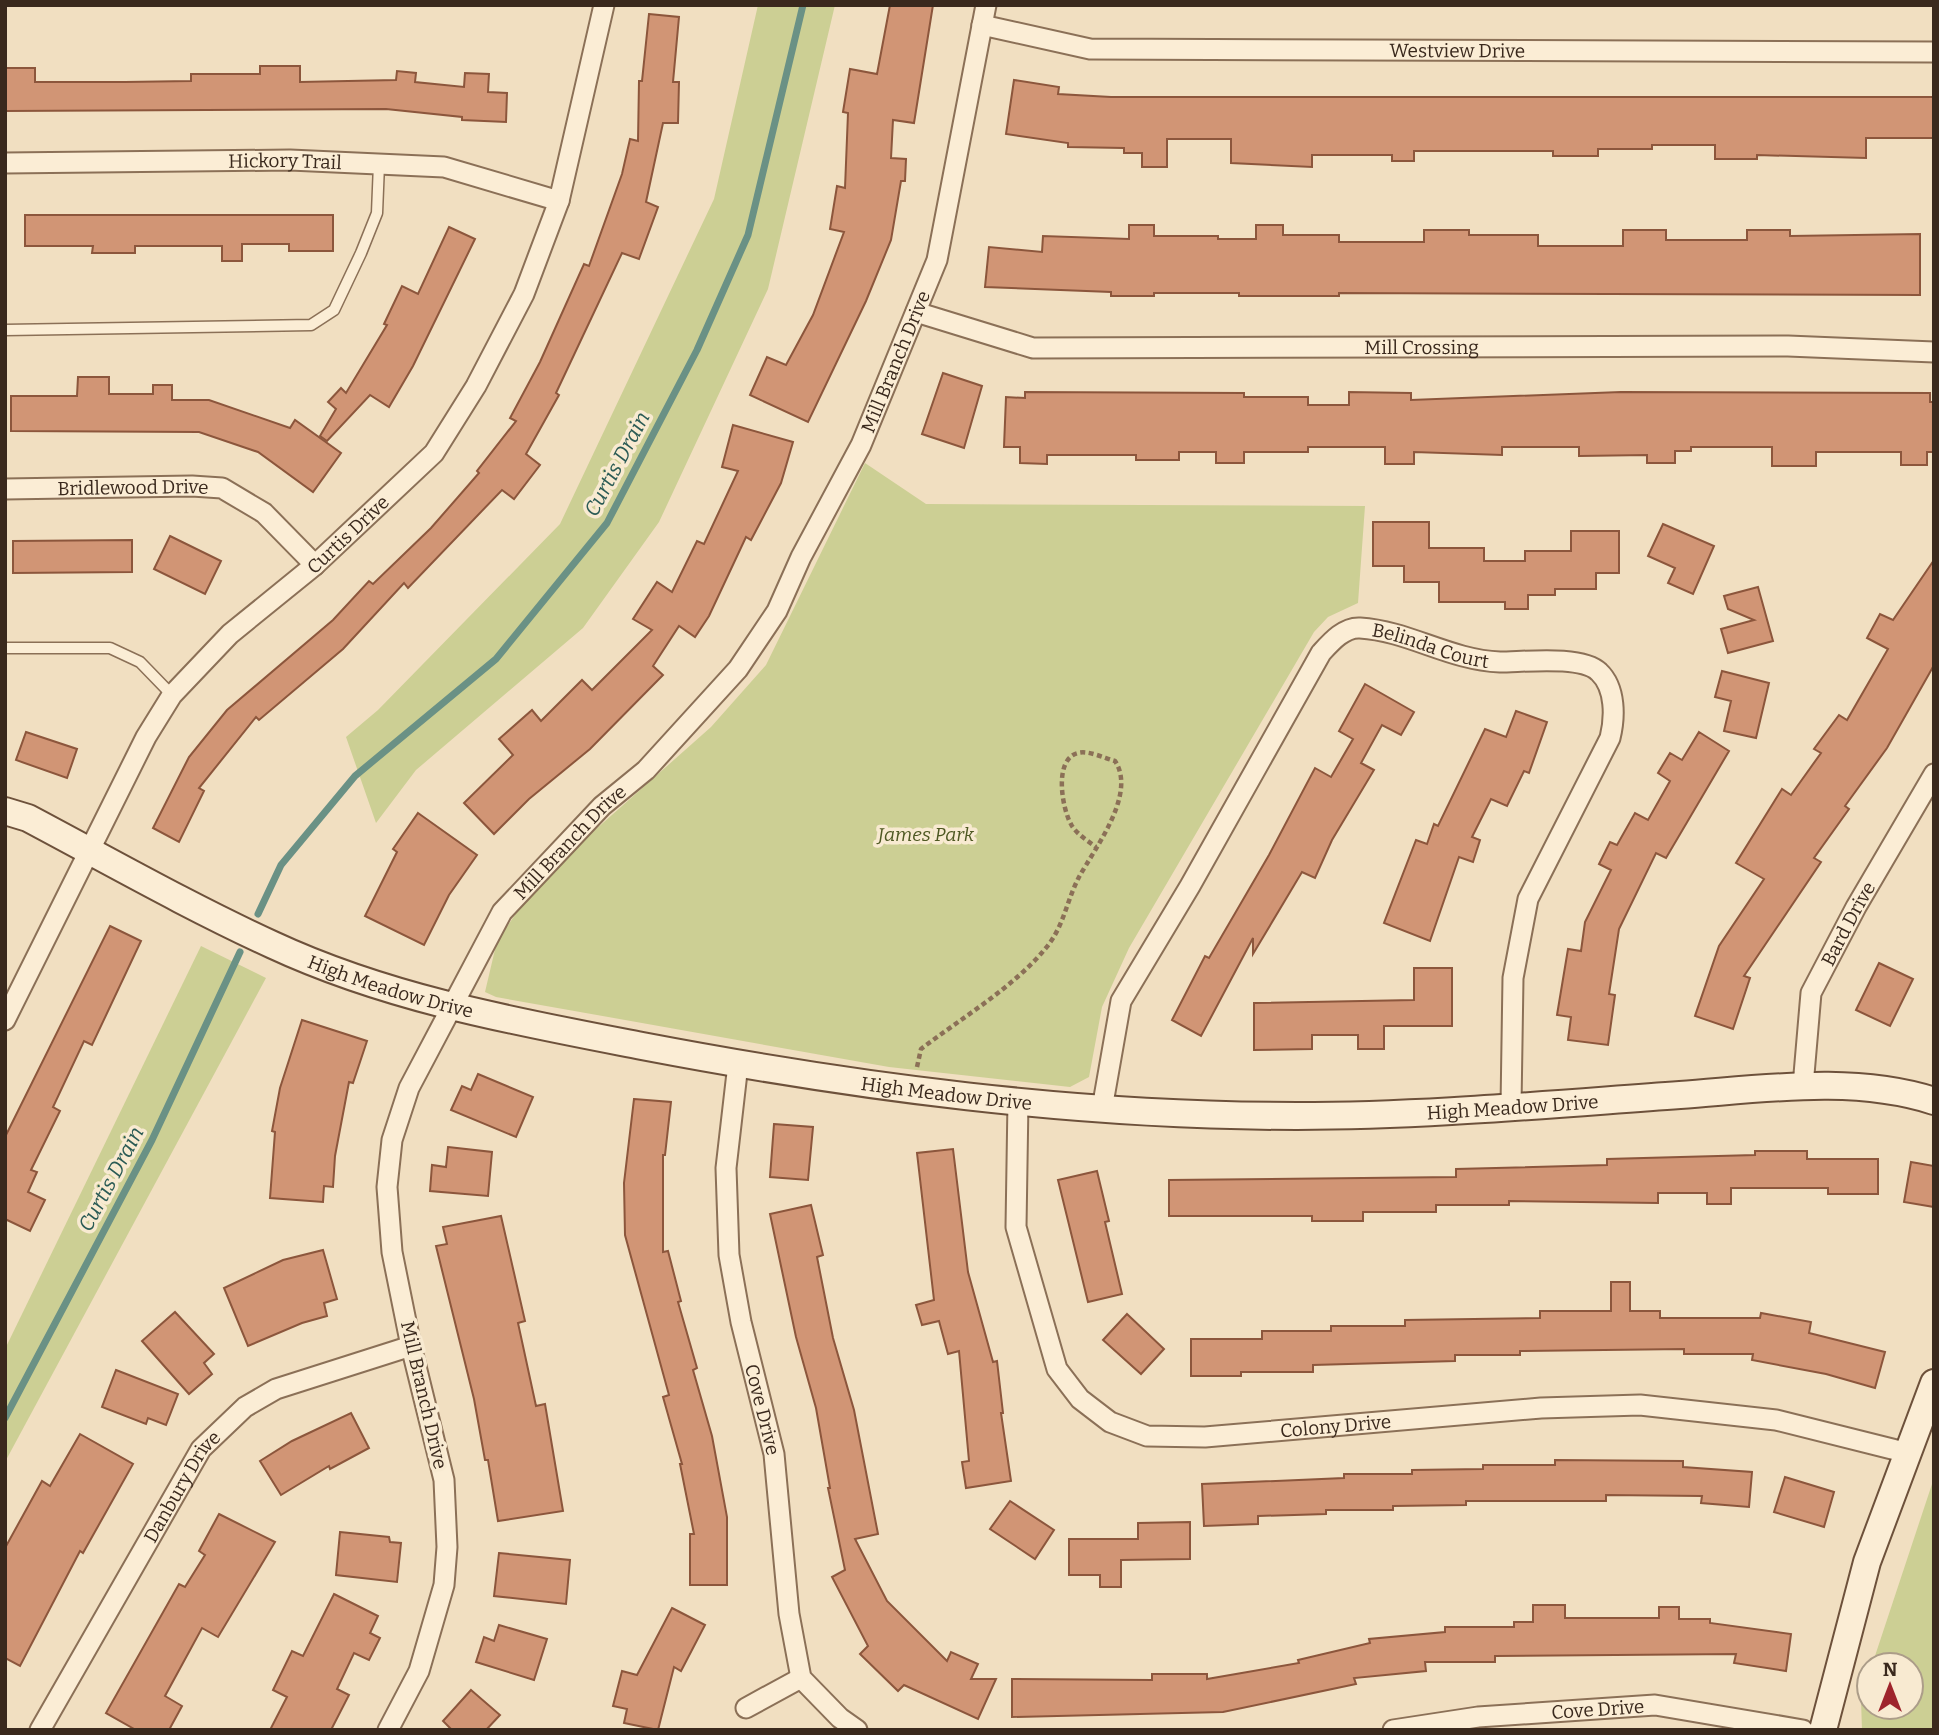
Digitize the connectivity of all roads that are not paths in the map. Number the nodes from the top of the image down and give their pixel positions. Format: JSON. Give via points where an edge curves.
{"nodes":[{"id":1,"x":604,"y":5,"type":"edge"},
{"id":2,"x":986,"y":5,"type":"edge"},
{"id":3,"x":982,"y":25,"type":"junction"},
{"id":4,"x":1934,"y":52,"type":"edge"},
{"id":5,"x":5,"y":163,"type":"edge"},
{"id":6,"x":379,"y":164,"type":"junction"},
{"id":7,"x":559,"y":201,"type":"junction"},
{"id":8,"x":916,"y":312,"type":"junction"},
{"id":9,"x":5,"y":330,"type":"edge"},
{"id":10,"x":1934,"y":352,"type":"edge"},
{"id":11,"x":5,"y":489,"type":"edge"},
{"id":12,"x":315,"y":565,"type":"junction"},
{"id":13,"x":5,"y":648,"type":"edge"},
{"id":14,"x":172,"y":695,"type":"junction"},
{"id":15,"x":1934,"y":775,"type":"edge"},
{"id":16,"x":5,"y":811,"type":"edge"},
{"id":17,"x":90,"y":851,"type":"junction"},
{"id":18,"x":453,"y":1006,"type":"junction"},
{"id":19,"x":5,"y":1020,"type":"edge"},
{"id":20,"x":738,"y":1064,"type":"junction"},
{"id":21,"x":1803,"y":1086,"type":"junction"},
{"id":22,"x":1017,"y":1101,"type":"junction"},
{"id":23,"x":1934,"y":1101,"type":"edge"},
{"id":24,"x":1511,"y":1106,"type":"junction"},
{"id":25,"x":1102,"y":1109,"type":"junction"},
{"id":26,"x":411,"y":1346,"type":"junction"},
{"id":27,"x":1934,"y":1383,"type":"edge"},
{"id":28,"x":1908,"y":1452,"type":"junction"},
{"id":29,"x":801,"y":1678,"type":"junction"},
{"id":30,"x":746,"y":1708,"type":"dead end"},
{"id":31,"x":40,"y":1730,"type":"edge"},
{"id":32,"x":388,"y":1730,"type":"edge"},
{"id":33,"x":857,"y":1730,"type":"edge"},
{"id":34,"x":1393,"y":1730,"type":"edge"},
{"id":35,"x":1803,"y":1730,"type":"edge"},
{"id":36,"x":1823,"y":1730,"type":"edge"}],
"edges":[{"from":1,"to":7,"type":"street","name":"Curtis Drive"},
{"from":2,"to":3,"type":"street","name":"Mill Branch Drive"},
{"from":3,"to":4,"type":"street","name":"Westview Drive","via":[[1090,49]]},
{"from":3,"to":8,"type":"street","name":"Mill Branch Drive","via":[[937,260]]},
{"from":5,"to":6,"type":"street","name":"Hickory Trail","via":[[290,160]]},
{"from":6,"to":7,"type":"street","name":"Hickory Trail","via":[[444,167]]},
{"from":6,"to":9,"type":"lane","via":[[377,214],[361,253],[334,310],[312,325]]},
{"from":7,"to":12,"type":"street","name":"Curtis Drive","via":[[524,294],[476,386],[433,453]]},
{"from":8,"to":10,"type":"street","name":"Mill Crossing","via":[[1033,348],[1788,346]]},
{"from":8,"to":18,"type":"street","name":"Mill Branch Drive","via":[[861,445],[777,611],[738,669],[646,770],[603,806],[502,912]]},
{"from":11,"to":12,"type":"street","name":"Bridlewood Drive","via":[[222,488],[264,513]]},
{"from":12,"to":14,"type":"street","name":"Curtis Drive","via":[[230,634]]},
{"from":13,"to":14,"type":"lane","via":[[110,648],[140,663]]},
{"from":14,"to":17,"type":"street","name":"Curtis Drive"},
{"from":15,"to":21,"type":"street","name":"Bard Drive","via":[[1811,993]]},
{"from":16,"to":17,"type":"street","name":"High Meadow Drive"},
{"from":17,"to":18,"type":"street","name":"High Meadow Drive","via":[[272,945]]},
{"from":17,"to":19,"type":"street","name":"Curtis Drive"},
{"from":18,"to":20,"type":"street","name":"High Meadow Drive"},
{"from":18,"to":26,"type":"street","name":"Mill Branch Drive","via":[[409,1088],[392,1140],[387,1187],[392,1252]]},
{"from":20,"to":22,"type":"street","name":"High Meadow Drive"},
{"from":20,"to":29,"type":"street","name":"Cove Drive","via":[[726,1168],[730,1255],[741,1322],[774,1454],[789,1614]]},
{"from":21,"to":23,"type":"street","name":"High Meadow Drive","via":[[1885,1088]]},
{"from":21,"to":24,"type":"street","name":"High Meadow Drive"},
{"from":22,"to":25,"type":"street","name":"High Meadow Drive"},
{"from":22,"to":28,"type":"street","name":"Colony Drive","via":[[1016,1227],[1057,1369],[1080,1399],[1110,1422],[1147,1436],[1205,1437],[1541,1408],[1640,1405],[1776,1420]]},
{"from":24,"to":25,"type":"street","name":"High Meadow Drive","via":[[1298,1116]]},
{"from":24,"to":25,"type":"street","name":"Belinda Court","via":[[1513,978],[1528,899],[1610,738],[1615,716],[1606,682],[1598,670],[1576,664],[1497,662],[1443,653],[1404,636],[1357,628],[1335,638],[1321,653],[1121,1001]]},
{"from":26,"to":31,"type":"street","name":"Danbury Drive","via":[[276,1389],[245,1407],[201,1449]]},
{"from":26,"to":32,"type":"street","name":"Mill Branch Drive","via":[[444,1480],[447,1547],[444,1585],[419,1671]]},
{"from":27,"to":28,"type":"street"},
{"from":28,"to":36,"type":"street","via":[[1867,1562]]},
{"from":29,"to":30,"type":"street"},
{"from":29,"to":33,"type":"street"},
{"from":34,"to":35,"type":"street","name":"Cove Drive","via":[[1478,1717],[1655,1705]]}]}
